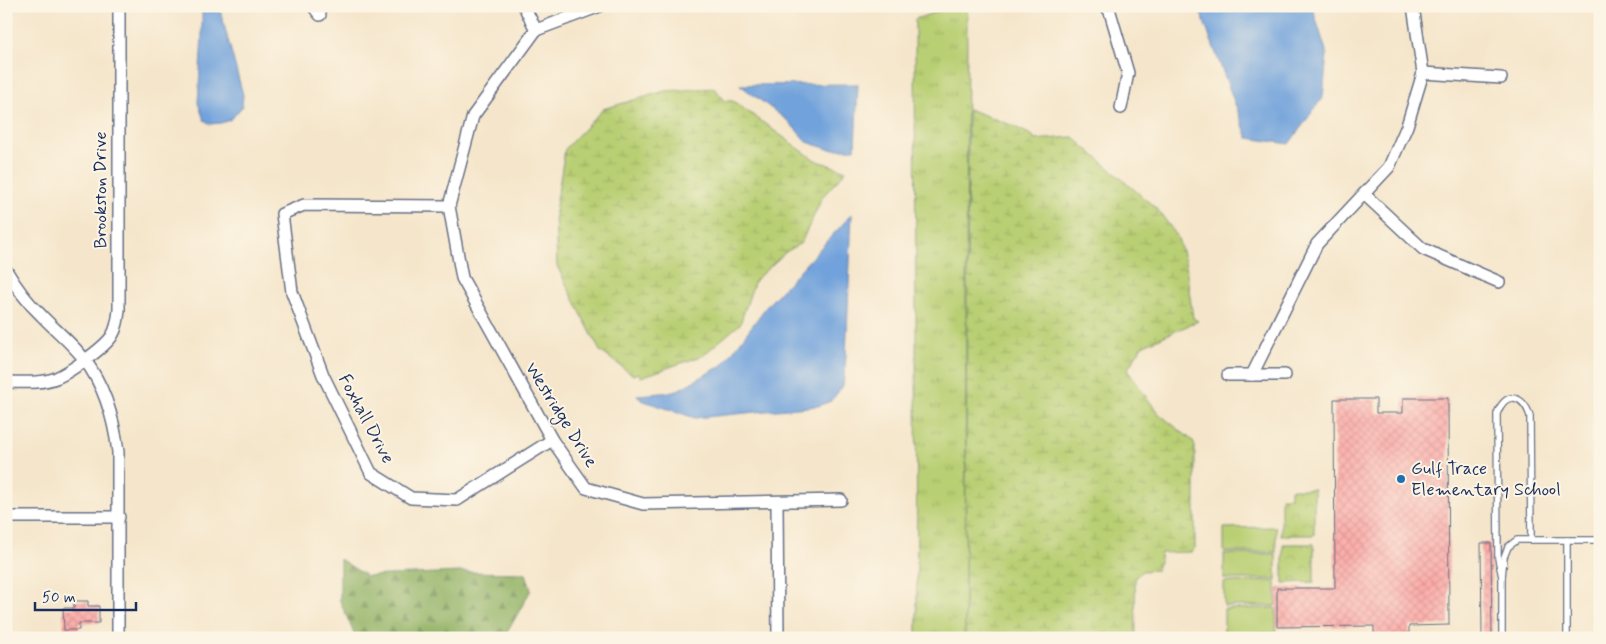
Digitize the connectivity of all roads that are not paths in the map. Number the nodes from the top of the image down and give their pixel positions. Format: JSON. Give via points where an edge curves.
{"nodes":[{"id":1,"x":119,"y":6,"type":"edge"},
{"id":2,"x":524,"y":6,"type":"edge"},
{"id":3,"x":600,"y":6,"type":"edge"},
{"id":4,"x":1106,"y":6,"type":"edge"},
{"id":5,"x":1413,"y":6,"type":"edge"},
{"id":6,"x":536,"y":30,"type":"junction"},
{"id":7,"x":1423,"y":73,"type":"junction"},
{"id":8,"x":1501,"y":78,"type":"dead end"},
{"id":9,"x":1121,"y":108,"type":"dead end"},
{"id":10,"x":1364,"y":194,"type":"junction"},
{"id":11,"x":449,"y":206,"type":"junction"},
{"id":12,"x":6,"y":270,"type":"edge"},
{"id":13,"x":1499,"y":282,"type":"dead end"},
{"id":14,"x":85,"y":360,"type":"junction"},
{"id":15,"x":1228,"y":375,"type":"dead end"},
{"id":16,"x":1252,"y":375,"type":"junction"},
{"id":17,"x":1285,"y":375,"type":"dead end"},
{"id":18,"x":6,"y":382,"type":"edge"},
{"id":19,"x":552,"y":440,"type":"junction"},
{"id":20,"x":841,"y":500,"type":"dead end"},
{"id":21,"x":778,"y":502,"type":"junction"},
{"id":22,"x":6,"y":518,"type":"edge"},
{"id":23,"x":119,"y":518,"type":"junction"},
{"id":24,"x":1531,"y":540,"type":"junction"},
{"id":25,"x":1567,"y":540,"type":"junction"},
{"id":26,"x":1600,"y":540,"type":"edge"},
{"id":27,"x":1502,"y":576,"type":"junction"},
{"id":28,"x":118,"y":638,"type":"edge"},
{"id":29,"x":778,"y":638,"type":"edge"},
{"id":30,"x":1502,"y":638,"type":"edge"},
{"id":31,"x":1567,"y":638,"type":"edge"}],
"edges":[{"from":1,"to":14,"type":"street","name":"Brookston Drive","via":[[119,310],[111,336]]},
{"from":2,"to":6,"type":"street"},
{"from":3,"to":6,"type":"street"},
{"from":4,"to":9,"type":"street","via":[[1128,73]]},
{"from":5,"to":7,"type":"street"},
{"from":6,"to":11,"type":"street","via":[[473,116]]},
{"from":7,"to":8,"type":"street"},
{"from":7,"to":10,"type":"street","via":[[1408,126],[1389,167]]},
{"from":10,"to":13,"type":"street","via":[[1423,249]]},
{"from":10,"to":16,"type":"street","via":[[1317,244]]},
{"from":11,"to":19,"type":"street","name":"Westridge Drive","via":[[462,278]]},
{"from":11,"to":19,"type":"street","name":"Foxhall Drive","via":[[304,205],[282,214],[292,292],[323,375],[370,473],[411,498],[456,500]]},
{"from":12,"to":14,"type":"street","via":[[31,305]]},
{"from":14,"to":18,"type":"street","name":"Brookston Drive","via":[[56,378]]},
{"from":14,"to":23,"type":"street","via":[[102,390],[116,437]]},
{"from":15,"to":16,"type":"street"},
{"from":16,"to":17,"type":"street"},
{"from":19,"to":21,"type":"street","name":"Westridge Drive","via":[[586,488],[643,504]]},
{"from":20,"to":21,"type":"street","name":"Westridge Drive"},
{"from":21,"to":29,"type":"street"},
{"from":22,"to":23,"type":"street"},
{"from":23,"to":28,"type":"street"},
{"from":24,"to":25,"type":"lane"},
{"from":24,"to":27,"type":"lane","via":[[1518,540],[1508,547]]},
{"from":24,"to":27,"type":"lane","via":[[1530,416],[1528,408],[1520,400],[1512,398],[1504,401],[1497,414],[1498,558]]},
{"from":25,"to":26,"type":"lane"},
{"from":25,"to":31,"type":"lane"},
{"from":27,"to":30,"type":"lane"}]}
